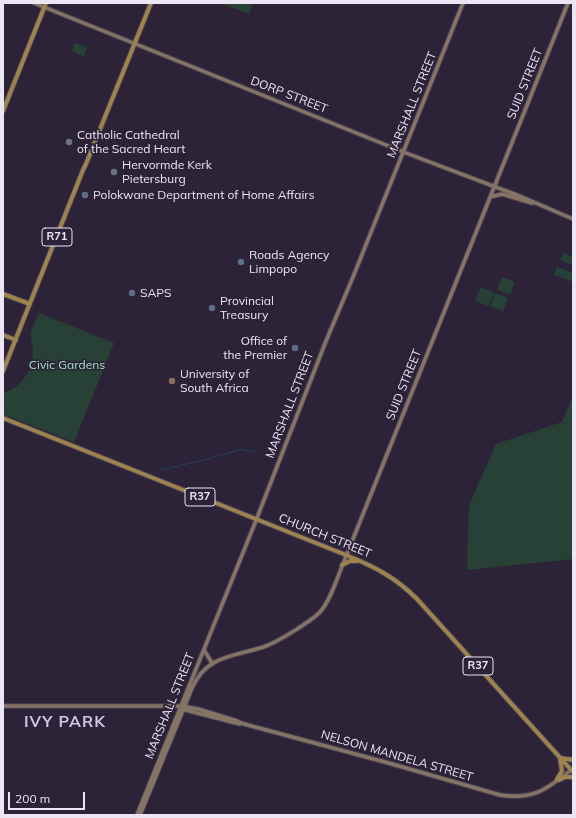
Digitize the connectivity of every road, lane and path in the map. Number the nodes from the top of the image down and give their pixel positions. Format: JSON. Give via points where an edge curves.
{"nodes":[{"id":1,"x":34,"y":3,"type":"edge"},
{"id":2,"x":151,"y":3,"type":"edge"},
{"id":3,"x":463,"y":3,"type":"edge"},
{"id":4,"x":568,"y":3,"type":"edge"},
{"id":5,"x":45,"y":5,"type":"edge"},
{"id":6,"x":135,"y":44,"type":"junction"},
{"id":7,"x":3,"y":111,"type":"edge"},
{"id":8,"x":404,"y":152,"type":"junction"},
{"id":9,"x":494,"y":187,"type":"junction"},
{"id":10,"x":490,"y":197,"type":"junction"},
{"id":11,"x":537,"y":204,"type":"junction"},
{"id":12,"x":573,"y":219,"type":"edge"},
{"id":13,"x":3,"y":294,"type":"edge"},
{"id":14,"x":30,"y":304,"type":"junction"},
{"id":15,"x":3,"y":335,"type":"edge"},
{"id":16,"x":16,"y":340,"type":"junction"},
{"id":17,"x":3,"y":371,"type":"edge"},
{"id":18,"x":3,"y":418,"type":"edge"},
{"id":19,"x":257,"y":519,"type":"junction"},
{"id":20,"x":346,"y":555,"type":"junction"},
{"id":21,"x":359,"y":561,"type":"junction"},
{"id":22,"x":342,"y":565,"type":"junction"},
{"id":23,"x":204,"y":650,"type":"junction"},
{"id":24,"x":212,"y":663,"type":"junction"},
{"id":25,"x":4,"y":706,"type":"edge"},
{"id":26,"x":181,"y":707,"type":"junction"},
{"id":27,"x":561,"y":758,"type":"junction"},
{"id":28,"x":573,"y":760,"type":"edge"},
{"id":29,"x":571,"y":770,"type":"edge"},
{"id":30,"x":573,"y":778,"type":"edge"},
{"id":31,"x":558,"y":780,"type":"junction"},
{"id":32,"x":139,"y":815,"type":"edge"}],
"edges":[{"from":1,"to":5,"type":"street","name":"DORP STREET"},
{"from":2,"to":6,"type":"main road","number":"R71"},
{"from":3,"to":8,"type":"street","name":"MARSHALL STREET"},
{"from":4,"to":9,"type":"street","name":"SUID STREET"},
{"from":5,"to":6,"type":"street","name":"DORP STREET"},
{"from":5,"to":7,"type":"main road"},
{"from":6,"to":8,"type":"street","name":"DORP STREET"},
{"from":6,"to":14,"type":"main road","number":"R71"},
{"from":8,"to":9,"type":"street","name":"DORP STREET"},
{"from":8,"to":19,"type":"street","name":"MARSHALL STREET","via":[[326,341]]},
{"from":9,"to":10,"type":"street","name":"SUID STREET"},
{"from":9,"to":11,"type":"street","name":"DORP STREET"},
{"from":10,"to":11,"type":"street","name":"DORP STREET","via":[[502,194]]},
{"from":10,"to":20,"type":"street","name":"SUID STREET"},
{"from":11,"to":12,"type":"street","name":"DORP STREET"},
{"from":13,"to":14,"type":"main road"},
{"from":14,"to":16,"type":"main road"},
{"from":15,"to":16,"type":"main road"},
{"from":16,"to":17,"type":"main road"},
{"from":18,"to":19,"type":"main road","name":"CHURCH STREET","number":"R37"},
{"from":19,"to":20,"type":"main road","name":"CHURCH STREET","number":"R37"},
{"from":19,"to":23,"type":"street","name":"MARSHALL STREET"},
{"from":20,"to":21,"type":"main road","name":"CHURCH STREET","number":"R37"},
{"from":20,"to":22,"type":"street","name":"SUID STREET"},
{"from":21,"to":22,"type":"main road","via":[[350,561]]},
{"from":21,"to":27,"type":"main road","name":"CHURCH STREET","number":"R37","via":[[389,575],[407,589]]},
{"from":22,"to":24,"type":"street","name":"SUID STREET","via":[[326,604],[315,616],[274,643]]},
{"from":23,"to":24,"type":"street"},
{"from":23,"to":26,"type":"street","name":"MARSHALL STREET"},
{"from":24,"to":26,"type":"street","name":"SUID STREET","via":[[200,673]]},
{"from":25,"to":26,"type":"street","name":"NELSON MANDELA STREET"},
{"from":26,"to":31,"type":"street","name":"NELSON MANDELA STREET","via":[[500,795],[523,797],[545,789]]},
{"from":26,"to":32,"type":"street","name":"MARSHALL STREET"},
{"from":27,"to":28,"type":"main road"},
{"from":27,"to":29,"type":"main road","name":"CHURCH STREET","number":"R37"},
{"from":27,"to":31,"type":"main road","via":[[562,771]]},
{"from":29,"to":31,"type":"street","name":"NELSON MANDELA STREET"},
{"from":30,"to":31,"type":"main road"}]}
